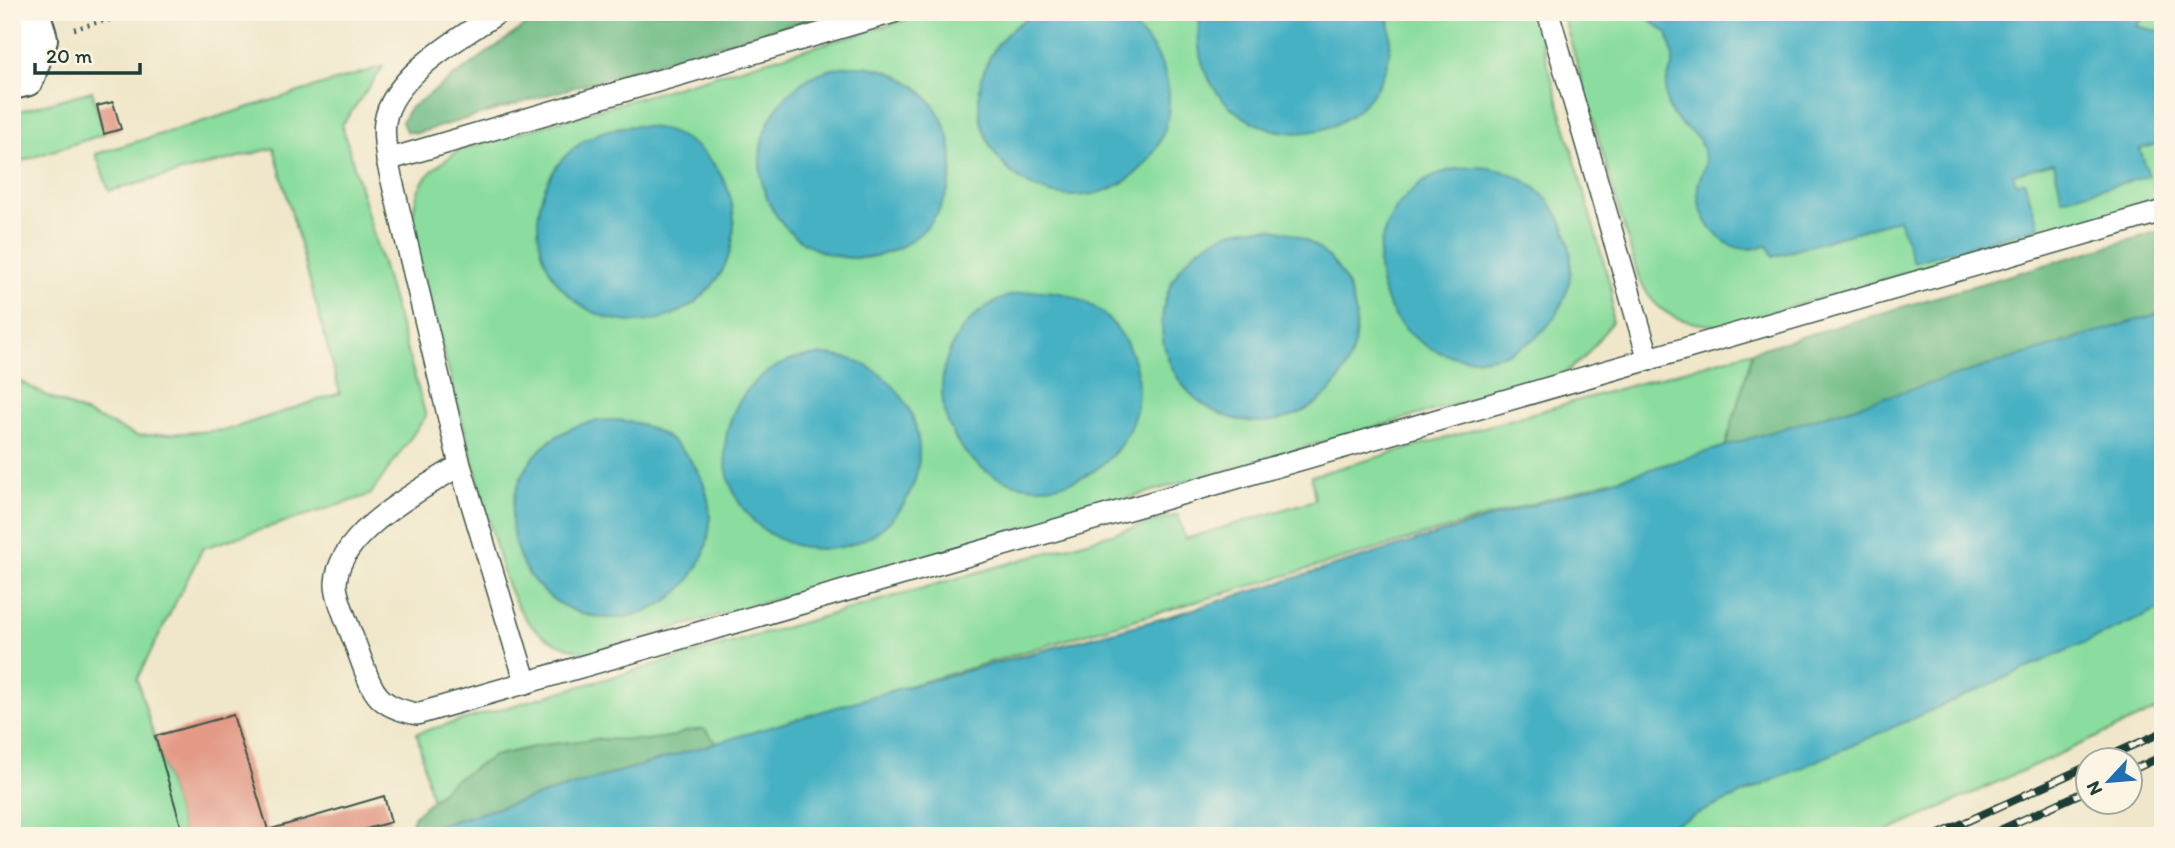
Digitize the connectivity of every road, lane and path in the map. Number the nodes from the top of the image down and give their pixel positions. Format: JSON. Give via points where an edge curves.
{"nodes":[{"id":1,"x":102,"y":12,"type":"edge"},
{"id":2,"x":162,"y":12,"type":"edge"},
{"id":3,"x":499,"y":12,"type":"edge"},
{"id":4,"x":894,"y":12,"type":"edge"},
{"id":5,"x":1548,"y":12,"type":"edge"},
{"id":6,"x":103,"y":21,"type":"junction"},
{"id":7,"x":34,"y":26,"type":"edge"},
{"id":8,"x":12,"y":80,"type":"edge"},
{"id":9,"x":387,"y":160,"type":"junction"},
{"id":10,"x":2163,"y":211,"type":"edge"},
{"id":11,"x":1649,"y":360,"type":"junction"},
{"id":12,"x":460,"y":465,"type":"junction"},
{"id":13,"x":526,"y":683,"type":"junction"}],
"edges":[{"from":1,"to":6,"type":"path"},
{"from":2,"to":6,"type":"path"},
{"from":3,"to":9,"type":"lane","via":[[401,85],[385,122]]},
{"from":4,"to":9,"type":"lane"},
{"from":5,"to":11,"type":"lane"},
{"from":6,"to":7,"type":"path"},
{"from":7,"to":8,"type":"street","via":[[25,77]]},
{"from":9,"to":12,"type":"lane"},
{"from":10,"to":11,"type":"lane"},
{"from":11,"to":13,"type":"lane"},
{"from":12,"to":13,"type":"lane"},
{"from":12,"to":13,"type":"lane","via":[[363,530],[340,560],[335,586],[373,692],[394,710],[418,715]]}]}
